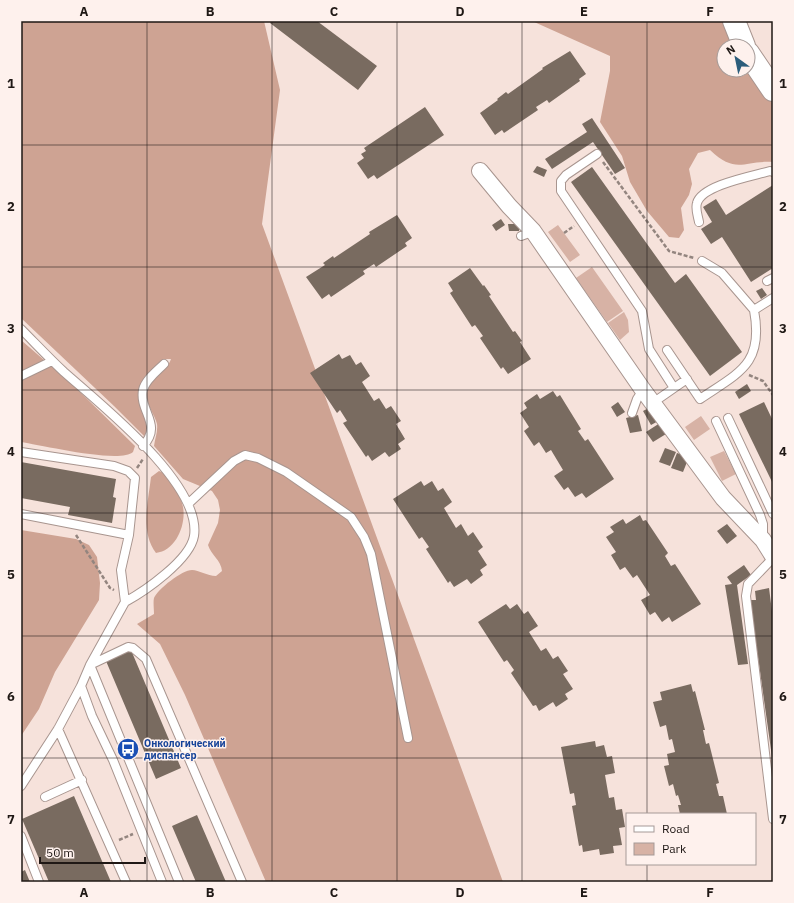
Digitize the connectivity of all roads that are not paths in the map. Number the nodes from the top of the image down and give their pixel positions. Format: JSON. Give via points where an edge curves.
{"nodes":[{"id":1,"x":734,"y":21,"type":"edge"},
{"id":2,"x":741,"y":38,"type":"edge"},
{"id":3,"x":756,"y":65,"type":"edge"},
{"id":4,"x":773,"y":90,"type":"edge"},
{"id":5,"x":597,"y":154,"type":"road end"},
{"id":6,"x":480,"y":171,"type":"dead end"},
{"id":7,"x":773,"y":172,"type":"edge"},
{"id":8,"x":699,"y":222,"type":"dead end"},
{"id":9,"x":521,"y":236,"type":"dead end"},
{"id":10,"x":537,"y":236,"type":"junction"},
{"id":11,"x":702,"y":261,"type":"road end"},
{"id":12,"x":773,"y":298,"type":"edge"},
{"id":13,"x":754,"y":310,"type":"junction"},
{"id":14,"x":21,"y":328,"type":"edge"},
{"id":15,"x":667,"y":350,"type":"dead end"},
{"id":16,"x":52,"y":361,"type":"junction"},
{"id":17,"x":164,"y":364,"type":"dead end"},
{"id":18,"x":21,"y":376,"type":"edge"},
{"id":19,"x":687,"y":379,"type":"junction"},
{"id":20,"x":674,"y":388,"type":"junction"},
{"id":21,"x":648,"y":396,"type":"junction"},
{"id":22,"x":632,"y":413,"type":"dead end"},
{"id":23,"x":728,"y":418,"type":"dead end"},
{"id":24,"x":716,"y":421,"type":"dead end"},
{"id":25,"x":143,"y":446,"type":"junction"},
{"id":26,"x":21,"y":452,"type":"edge"},
{"id":27,"x":189,"y":503,"type":"junction"},
{"id":28,"x":21,"y":514,"type":"edge"},
{"id":29,"x":773,"y":514,"type":"edge"},
{"id":30,"x":129,"y":535,"type":"junction"},
{"id":31,"x":763,"y":540,"type":"junction"},
{"id":32,"x":773,"y":557,"type":"edge"},
{"id":33,"x":125,"y":602,"type":"junction"},
{"id":34,"x":90,"y":665,"type":"junction"},
{"id":35,"x":81,"y":686,"type":"junction"},
{"id":36,"x":58,"y":729,"type":"junction"},
{"id":37,"x":408,"y":738,"type":"dead end"},
{"id":38,"x":82,"y":780,"type":"junction"},
{"id":39,"x":21,"y":786,"type":"edge"},
{"id":40,"x":45,"y":797,"type":"dead end"},
{"id":41,"x":773,"y":819,"type":"edge"},
{"id":42,"x":21,"y":836,"type":"edge"},
{"id":43,"x":39,"y":882,"type":"edge"},
{"id":44,"x":126,"y":882,"type":"edge"},
{"id":45,"x":162,"y":882,"type":"edge"},
{"id":46,"x":179,"y":882,"type":"edge"},
{"id":47,"x":242,"y":882,"type":"edge"}],
"edges":[{"from":1,"to":2,"type":"main road"},
{"from":3,"to":4,"type":"main road"},
{"from":5,"to":20,"type":"lane","via":[[566,175],[561,181],[561,191],[642,311],[649,350]]},
{"from":6,"to":10,"type":"street"},
{"from":7,"to":8,"type":"lane","via":[[713,188],[699,198],[696,206]]},
{"from":9,"to":10,"type":"lane","via":[[532,232]]},
{"from":10,"to":21,"type":"street"},
{"from":11,"to":13,"type":"lane","via":[[722,273]]},
{"from":12,"to":13,"type":"lane"},
{"from":13,"to":19,"type":"lane","via":[[757,325],[756,344],[751,358],[742,371],[700,399]]},
{"from":14,"to":16,"type":"lane"},
{"from":15,"to":19,"type":"lane"},
{"from":16,"to":18,"type":"lane"},
{"from":16,"to":25,"type":"lane","via":[[109,411]]},
{"from":17,"to":25,"type":"lane","via":[[151,376],[143,389],[144,405],[152,430]]},
{"from":19,"to":20,"type":"lane"},
{"from":20,"to":21,"type":"lane"},
{"from":21,"to":22,"type":"lane","via":[[637,399]]},
{"from":21,"to":31,"type":"street","via":[[723,498]]},
{"from":23,"to":29,"type":"lane"},
{"from":24,"to":31,"type":"lane","via":[[760,516]]},
{"from":25,"to":27,"type":"lane","via":[[168,472]]},
{"from":26,"to":30,"type":"lane","via":[[114,466],[130,472],[136,482]]},
{"from":27,"to":33,"type":"lane","via":[[195,527],[190,547],[163,577]]},
{"from":27,"to":37,"type":"lane","via":[[234,461],[245,455],[258,458],[286,472],[351,518],[364,537],[371,554]]},
{"from":28,"to":30,"type":"lane"},
{"from":30,"to":33,"type":"lane","via":[[121,570]]},
{"from":31,"to":32,"type":"street"},
{"from":32,"to":41,"type":"lane","via":[[748,584],[746,596]]},
{"from":33,"to":34,"type":"lane"},
{"from":34,"to":35,"type":"lane"},
{"from":34,"to":46,"type":"lane"},
{"from":34,"to":47,"type":"lane","via":[[128,647],[146,659]]},
{"from":35,"to":36,"type":"lane"},
{"from":35,"to":45,"type":"lane"},
{"from":36,"to":38,"type":"lane"},
{"from":36,"to":39,"type":"lane"},
{"from":38,"to":40,"type":"lane"},
{"from":38,"to":44,"type":"lane"},
{"from":42,"to":43,"type":"lane"}]}
